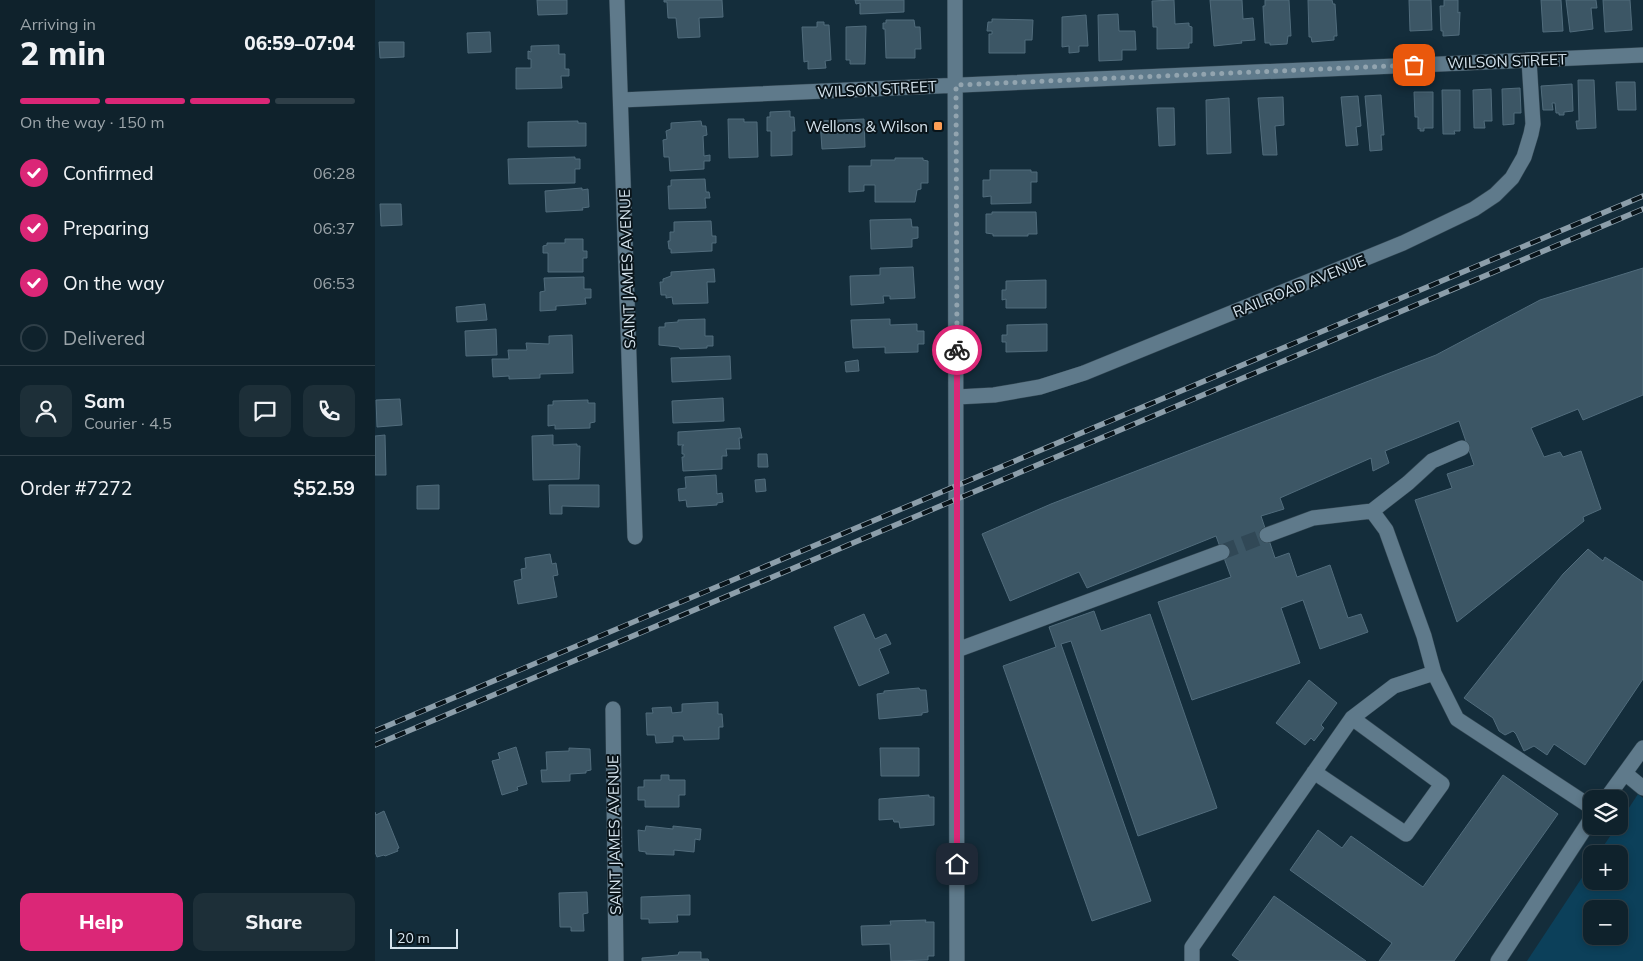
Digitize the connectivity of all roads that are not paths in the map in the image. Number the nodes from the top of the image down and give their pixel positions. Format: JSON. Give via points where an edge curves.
{"nodes":[{"id":1,"x":617,"y":0,"type":"edge"},
{"id":2,"x":955,"y":0,"type":"edge"},
{"id":3,"x":1643,"y":55,"type":"edge"},
{"id":4,"x":1529,"y":60,"type":"junction"},
{"id":5,"x":956,"y":85,"type":"junction"},
{"id":6,"x":621,"y":100,"type":"junction"},
{"id":7,"x":957,"y":397,"type":"junction"},
{"id":8,"x":1462,"y":448,"type":"dead end"},
{"id":9,"x":1372,"y":511,"type":"junction"},
{"id":10,"x":1267,"y":535,"type":"tunnel mouth"},
{"id":11,"x":635,"y":537,"type":"dead end"},
{"id":12,"x":1221,"y":552,"type":"tunnel mouth"},
{"id":13,"x":957,"y":650,"type":"junction"},
{"id":14,"x":1434,"y":673,"type":"junction"},
{"id":15,"x":613,"y":709,"type":"dead end"},
{"id":16,"x":1353,"y":718,"type":"junction"},
{"id":17,"x":1643,"y":748,"type":"edge"},
{"id":18,"x":1314,"y":772,"type":"junction"},
{"id":19,"x":1626,"y":774,"type":"junction"},
{"id":20,"x":1643,"y":788,"type":"edge"},
{"id":21,"x":1613,"y":790,"type":"edge"},
{"id":22,"x":1583,"y":802,"type":"edge"},
{"id":23,"x":1583,"y":832,"type":"edge"},
{"id":24,"x":616,"y":961,"type":"edge"},
{"id":25,"x":957,"y":961,"type":"edge"},
{"id":26,"x":1192,"y":961,"type":"edge"},
{"id":27,"x":1498,"y":961,"type":"edge"}],
"edges":[{"from":1,"to":6,"type":"street","name":"SAINT JAMES AVENUE"},
{"from":2,"to":5,"type":"street"},
{"from":3,"to":4,"type":"street","name":"WILSON STREET"},
{"from":4,"to":5,"type":"street","name":"WILSON STREET"},
{"from":4,"to":7,"type":"street","name":"RAILROAD AVENUE","via":[[1533,124],[1524,157],[1512,178],[1474,209],[1403,243],[1084,373],[994,395]]},
{"from":5,"to":6,"type":"street","name":"WILSON STREET"},
{"from":5,"to":7,"type":"street"},
{"from":6,"to":11,"type":"street","name":"SAINT JAMES AVENUE"},
{"from":7,"to":13,"type":"street"},
{"from":8,"to":9,"type":"street","via":[[1432,461]]},
{"from":9,"to":10,"type":"street","via":[[1313,518]]},
{"from":9,"to":14,"type":"street","via":[[1386,530]]},
{"from":12,"to":13,"type":"street"},
{"from":13,"to":25,"type":"street"},
{"from":14,"to":16,"type":"street","via":[[1394,686]]},
{"from":14,"to":22,"type":"street","via":[[1457,719]]},
{"from":15,"to":24,"type":"street","name":"SAINT JAMES AVENUE"},
{"from":16,"to":18,"type":"street"},
{"from":16,"to":18,"type":"street","via":[[1442,784],[1406,834]]},
{"from":17,"to":19,"type":"street"},
{"from":18,"to":26,"type":"street","via":[[1192,947]]},
{"from":19,"to":20,"type":"street"},
{"from":19,"to":21,"type":"street"},
{"from":23,"to":27,"type":"street"}]}
